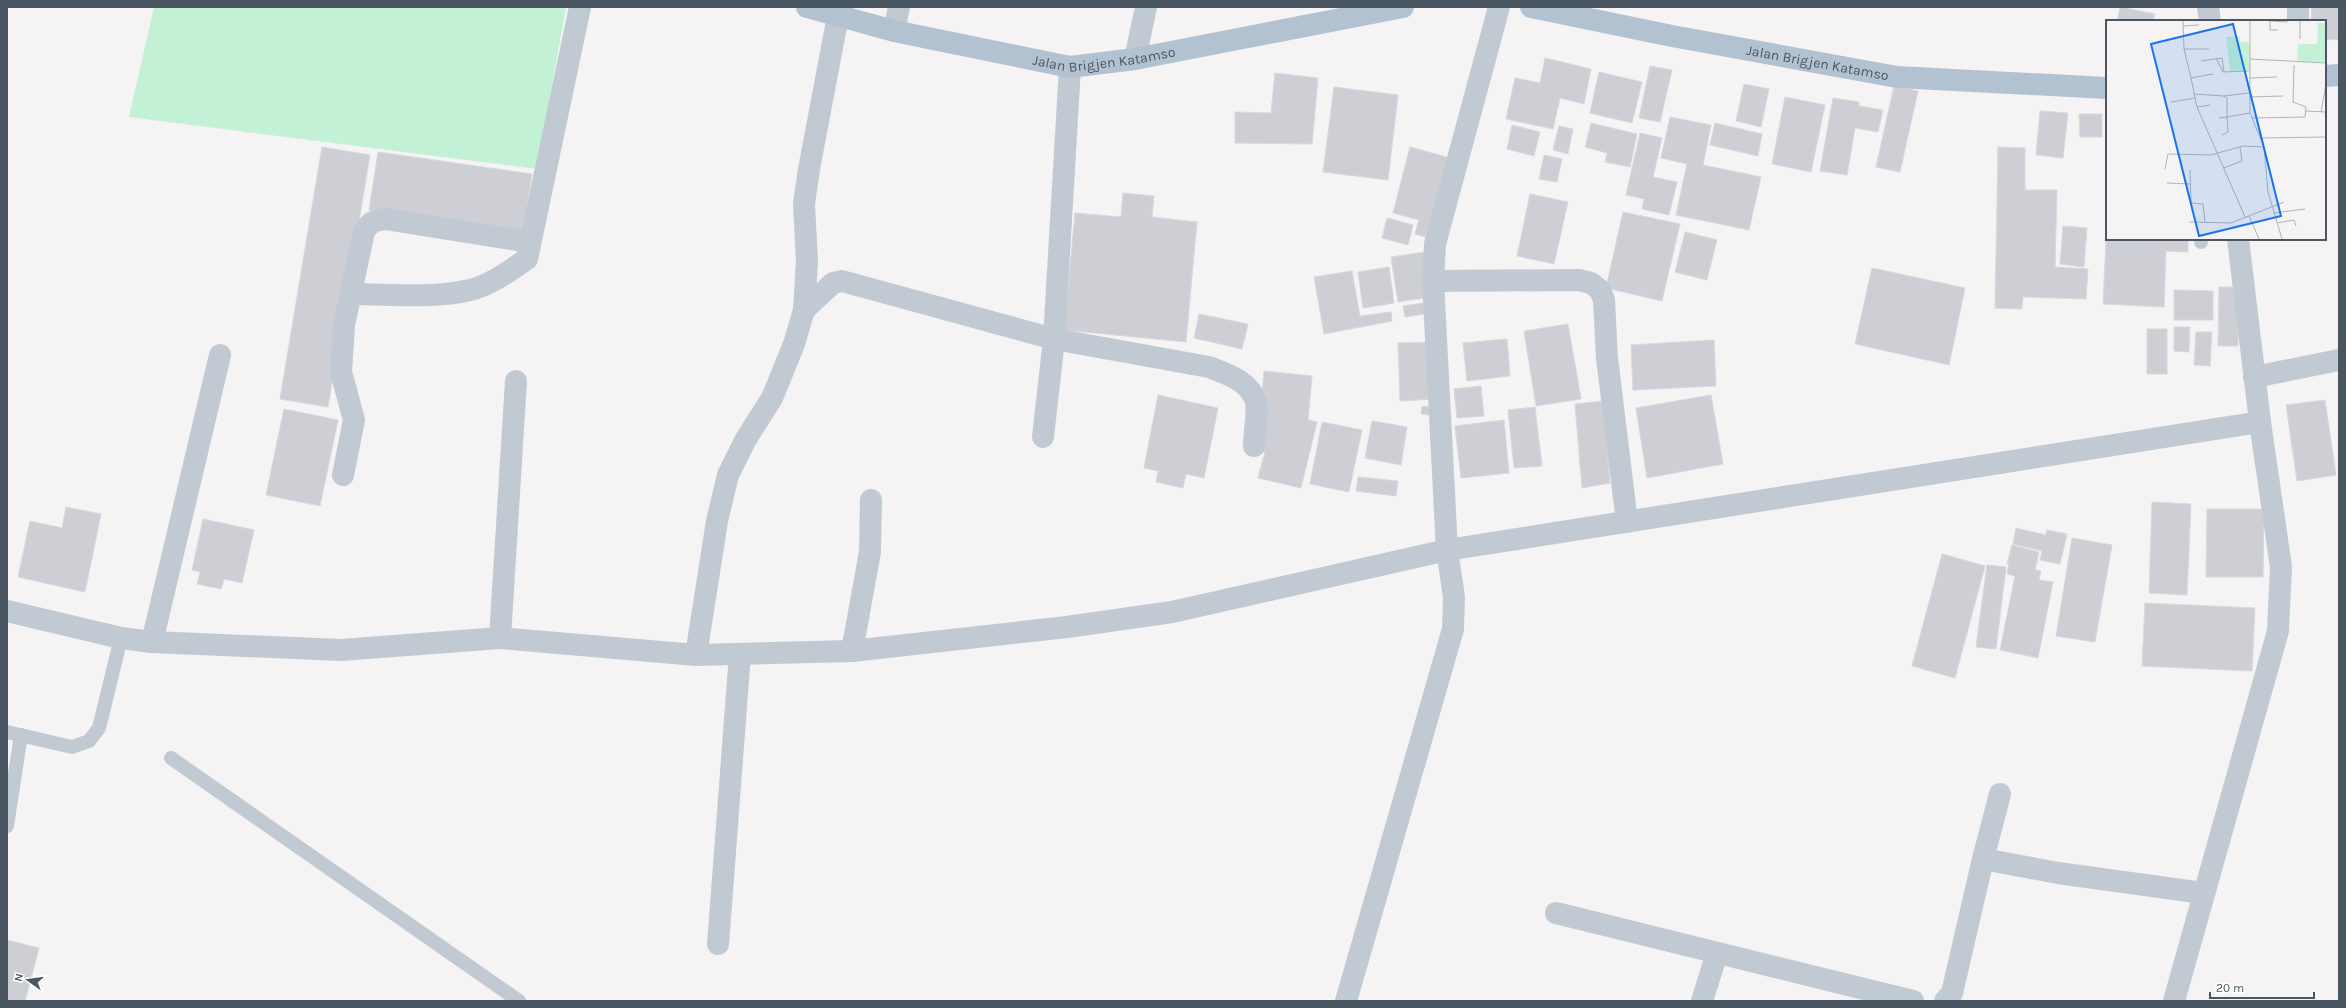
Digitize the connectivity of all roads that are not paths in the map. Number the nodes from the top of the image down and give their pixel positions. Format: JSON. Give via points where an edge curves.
{"nodes":[{"id":1,"x":580,"y":7,"type":"edge"},
{"id":2,"x":807,"y":7,"type":"edge"},
{"id":3,"x":899,"y":7,"type":"edge"},
{"id":4,"x":1146,"y":7,"type":"edge"},
{"id":5,"x":1399,"y":7,"type":"edge"},
{"id":6,"x":1499,"y":7,"type":"edge"},
{"id":7,"x":1531,"y":7,"type":"edge"},
{"id":8,"x":2208,"y":7,"type":"edge"},
{"id":9,"x":2298,"y":7,"type":"edge"},
{"id":10,"x":838,"y":16,"type":"junction"},
{"id":11,"x":2210,"y":20,"type":"edge"},
{"id":12,"x":2298,"y":20,"type":"edge"},
{"id":13,"x":894,"y":31,"type":"junction"},
{"id":14,"x":1135,"y":59,"type":"junction"},
{"id":15,"x":1070,"y":67,"type":"junction"},
{"id":16,"x":2339,"y":75,"type":"edge"},
{"id":17,"x":2326,"y":76,"type":"edge"},
{"id":18,"x":2106,"y":88,"type":"edge"},
{"id":19,"x":2238,"y":240,"type":"edge"},
{"id":20,"x":530,"y":242,"type":"junction"},
{"id":21,"x":1433,"y":281,"type":"junction"},
{"id":22,"x":351,"y":294,"type":"junction"},
{"id":23,"x":804,"y":310,"type":"junction"},
{"id":24,"x":1054,"y":339,"type":"junction"},
{"id":25,"x":220,"y":355,"type":"dead end"},
{"id":26,"x":2339,"y":360,"type":"edge"},
{"id":27,"x":2254,"y":377,"type":"junction"},
{"id":28,"x":516,"y":381,"type":"dead end"},
{"id":29,"x":2260,"y":422,"type":"junction"},
{"id":30,"x":1043,"y":437,"type":"dead end"},
{"id":31,"x":1254,"y":446,"type":"dead end"},
{"id":32,"x":343,"y":475,"type":"dead end"},
{"id":33,"x":871,"y":500,"type":"dead end"},
{"id":34,"x":1627,"y":522,"type":"junction"},
{"id":35,"x":1448,"y":550,"type":"junction"},
{"id":36,"x":7,"y":611,"type":"edge"},
{"id":37,"x":121,"y":638,"type":"junction"},
{"id":38,"x":500,"y":638,"type":"junction"},
{"id":39,"x":152,"y":642,"type":"junction"},
{"id":40,"x":852,"y":651,"type":"junction"},
{"id":41,"x":740,"y":654,"type":"junction"},
{"id":42,"x":696,"y":655,"type":"junction"},
{"id":43,"x":7,"y":732,"type":"edge"},
{"id":44,"x":21,"y":735,"type":"junction"},
{"id":45,"x":171,"y":758,"type":"dead end"},
{"id":46,"x":2000,"y":794,"type":"dead end"},
{"id":47,"x":7,"y":826,"type":"edge"},
{"id":48,"x":1983,"y":859,"type":"junction"},
{"id":49,"x":2203,"y":893,"type":"junction"},
{"id":50,"x":1556,"y":913,"type":"dead end"},
{"id":51,"x":718,"y":944,"type":"dead end"},
{"id":52,"x":1716,"y":953,"type":"junction"},
{"id":53,"x":519,"y":1001,"type":"edge"},
{"id":54,"x":1346,"y":1001,"type":"edge"},
{"id":55,"x":1702,"y":1001,"type":"edge"},
{"id":56,"x":1912,"y":1001,"type":"edge"},
{"id":57,"x":1945,"y":1001,"type":"edge"},
{"id":58,"x":2174,"y":1001,"type":"edge"}],
"edges":[{"from":1,"to":20,"type":"street"},
{"from":2,"to":10,"type":"main road","name":"Jalan Brigjen Katamso"},
{"from":3,"to":13,"type":"street"},
{"from":4,"to":14,"type":"street"},
{"from":5,"to":14,"type":"main road","name":"Jalan Brigjen Katamso"},
{"from":6,"to":21,"type":"street","via":[[1435,244]]},
{"from":7,"to":18,"type":"main road","name":"Jalan Brigjen Katamso","via":[[1897,77]]},
{"from":8,"to":11,"type":"street"},
{"from":9,"to":12,"type":"street"},
{"from":10,"to":13,"type":"main road","name":"Jalan Brigjen Katamso"},
{"from":10,"to":23,"type":"street","via":[[804,204],[807,261]]},
{"from":13,"to":15,"type":"main road","name":"Jalan Brigjen Katamso"},
{"from":14,"to":15,"type":"main road","name":"Jalan Brigjen Katamso"},
{"from":15,"to":24,"type":"street"},
{"from":16,"to":17,"type":"main road"},
{"from":19,"to":27,"type":"street"},
{"from":20,"to":22,"type":"street","via":[[526,259],[494,280],[471,290],[447,294]]},
{"from":20,"to":22,"type":"street","via":[[385,218],[373,221],[364,232]]},
{"from":21,"to":34,"type":"street","via":[[1579,280],[1591,283],[1600,290],[1604,300],[1606,358]]},
{"from":21,"to":35,"type":"street"},
{"from":22,"to":32,"type":"street","via":[[344,325],[341,372],[354,420]]},
{"from":23,"to":24,"type":"street","via":[[834,283],[842,281]]},
{"from":23,"to":42,"type":"street","via":[[794,344],[772,398],[746,439],[728,475],[717,521]]},
{"from":24,"to":30,"type":"street"},
{"from":24,"to":31,"type":"street","via":[[1209,367],[1230,375],[1247,386],[1256,402]]},
{"from":25,"to":39,"type":"street"},
{"from":26,"to":27,"type":"street"},
{"from":27,"to":29,"type":"street"},
{"from":28,"to":38,"type":"street"},
{"from":29,"to":34,"type":"street"},
{"from":29,"to":49,"type":"street","via":[[2281,567],[2278,631]]},
{"from":33,"to":40,"type":"street","via":[[870,552]]},
{"from":34,"to":35,"type":"street"},
{"from":35,"to":40,"type":"street","via":[[1172,612],[1067,627]]},
{"from":35,"to":54,"type":"street","via":[[1454,597],[1453,629]]},
{"from":36,"to":37,"type":"street"},
{"from":37,"to":39,"type":"street"},
{"from":37,"to":44,"type":"lane","via":[[99,728],[89,741],[72,747]]},
{"from":38,"to":39,"type":"street","via":[[341,650]]},
{"from":38,"to":42,"type":"street"},
{"from":40,"to":41,"type":"street"},
{"from":41,"to":42,"type":"street"},
{"from":41,"to":51,"type":"street"},
{"from":43,"to":44,"type":"lane"},
{"from":44,"to":47,"type":"lane"},
{"from":45,"to":53,"type":"lane"},
{"from":46,"to":48,"type":"street"},
{"from":48,"to":49,"type":"street","via":[[2058,873]]},
{"from":48,"to":57,"type":"street","via":[[1952,993]]},
{"from":49,"to":58,"type":"street"},
{"from":50,"to":52,"type":"street"},
{"from":52,"to":55,"type":"street"},
{"from":52,"to":56,"type":"street"}]}
